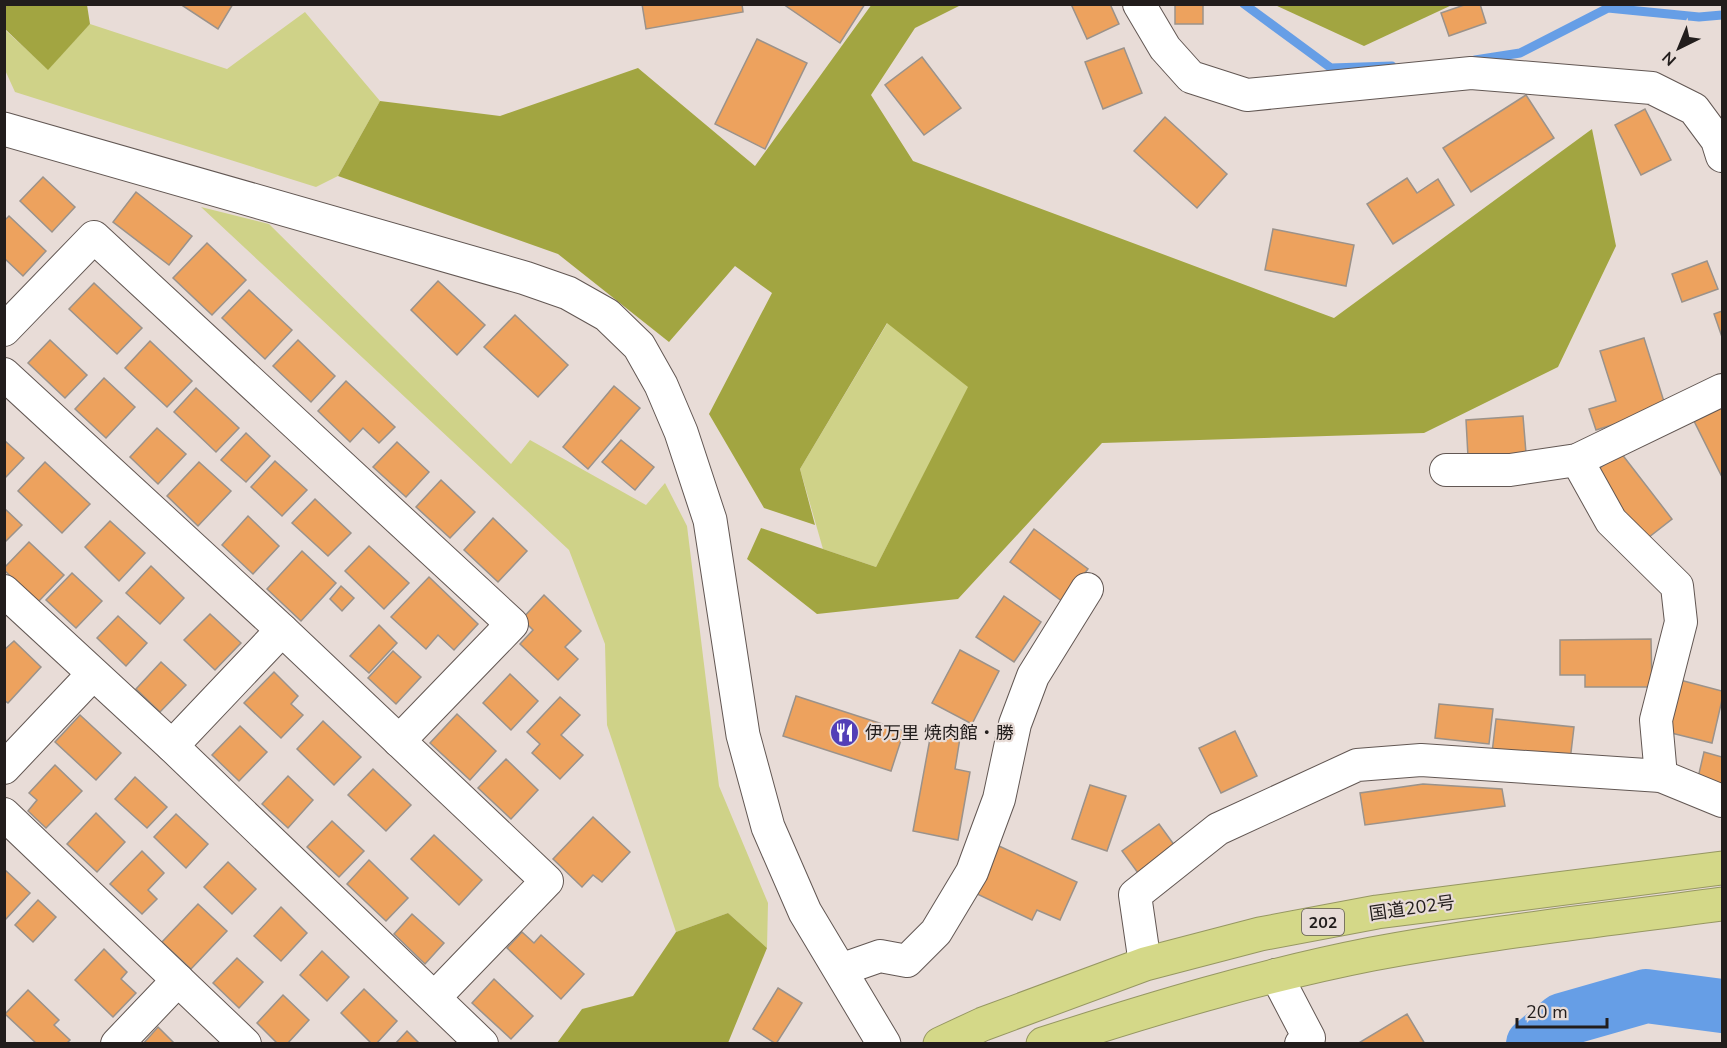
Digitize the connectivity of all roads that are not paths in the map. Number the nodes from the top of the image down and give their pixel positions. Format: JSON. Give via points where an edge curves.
{"nodes":[{"id":1,"x":1139,"y":4,"type":"edge"},
{"id":2,"x":4,"y":129,"type":"edge"},
{"id":3,"x":1722,"y":156,"type":"edge"},
{"id":4,"x":4,"y":330,"type":"edge"},
{"id":5,"x":4,"y":374,"type":"edge"},
{"id":6,"x":1722,"y":390,"type":"edge"},
{"id":7,"x":1577,"y":460,"type":"junction"},
{"id":8,"x":1446,"y":470,"type":"dead end"},
{"id":9,"x":1088,"y":589,"type":"dead end"},
{"id":10,"x":4,"y":591,"type":"edge"},
{"id":11,"x":282,"y":630,"type":"junction"},
{"id":12,"x":93,"y":674,"type":"junction"},
{"id":13,"x":399,"y":741,"type":"junction"},
{"id":14,"x":172,"y":746,"type":"junction"},
{"id":15,"x":4,"y":768,"type":"edge"},
{"id":16,"x":1661,"y":776,"type":"junction"},
{"id":17,"x":1722,"y":801,"type":"edge"},
{"id":18,"x":4,"y":814,"type":"edge"},
{"id":19,"x":1722,"y":868,"type":"edge"},
{"id":20,"x":1722,"y":904,"type":"edge"},
{"id":21,"x":1145,"y":964,"type":"junction"},
{"id":22,"x":840,"y":970,"type":"junction"},
{"id":23,"x":1276,"y":975,"type":"junction"},
{"id":24,"x":178,"y":980,"type":"junction"},
{"id":25,"x":435,"y":997,"type":"junction"},
{"id":26,"x":117,"y":1044,"type":"edge"},
{"id":27,"x":245,"y":1044,"type":"edge"},
{"id":28,"x":482,"y":1044,"type":"edge"},
{"id":29,"x":884,"y":1044,"type":"edge"},
{"id":30,"x":940,"y":1044,"type":"edge"},
{"id":31,"x":1043,"y":1044,"type":"edge"},
{"id":32,"x":1301,"y":1044,"type":"edge"}],
"edges":[{"from":1,"to":3,"type":"street","via":[[1165,48],[1191,77],[1247,96],[1471,73],[1652,88],[1694,109],[1717,140]]},
{"from":2,"to":22,"type":"street","via":[[525,278],[568,293],[607,315],[639,346],[681,432],[710,520],[744,735],[768,827],[805,912]]},
{"from":4,"to":13,"type":"street","via":[[94,237],[512,624]]},
{"from":5,"to":11,"type":"street"},
{"from":6,"to":7,"type":"street"},
{"from":7,"to":8,"type":"street","via":[[1510,470]]},
{"from":7,"to":16,"type":"street","via":[[1611,521],[1677,586],[1681,622],[1656,720]]},
{"from":9,"to":22,"type":"street","via":[[1033,676],[1015,724],[999,799],[972,872],[936,932],[907,961],[880,956]]},
{"from":10,"to":12,"type":"street"},
{"from":11,"to":13,"type":"street"},
{"from":11,"to":14,"type":"street"},
{"from":12,"to":14,"type":"street"},
{"from":12,"to":15,"type":"street"},
{"from":13,"to":25,"type":"street","via":[[548,881]]},
{"from":14,"to":25,"type":"street"},
{"from":16,"to":17,"type":"street"},
{"from":16,"to":21,"type":"street","via":[[1420,760],[1357,765],[1218,829],[1135,895]]},
{"from":18,"to":24,"type":"street"},
{"from":19,"to":21,"type":"highway","name":"国道202号","number":"202","via":[[1377,912],[1260,934]]},
{"from":20,"to":23,"type":"highway","number":"202","via":[[1506,932],[1372,954]]},
{"from":21,"to":30,"type":"highway","name":"国道202号","number":"202"},
{"from":22,"to":29,"type":"street"},
{"from":23,"to":31,"type":"highway","number":"202","via":[[1167,1004]]},
{"from":23,"to":32,"type":"street","via":[[1309,1038]]},
{"from":24,"to":26,"type":"street"},
{"from":24,"to":27,"type":"street"},
{"from":25,"to":28,"type":"street"}]}
